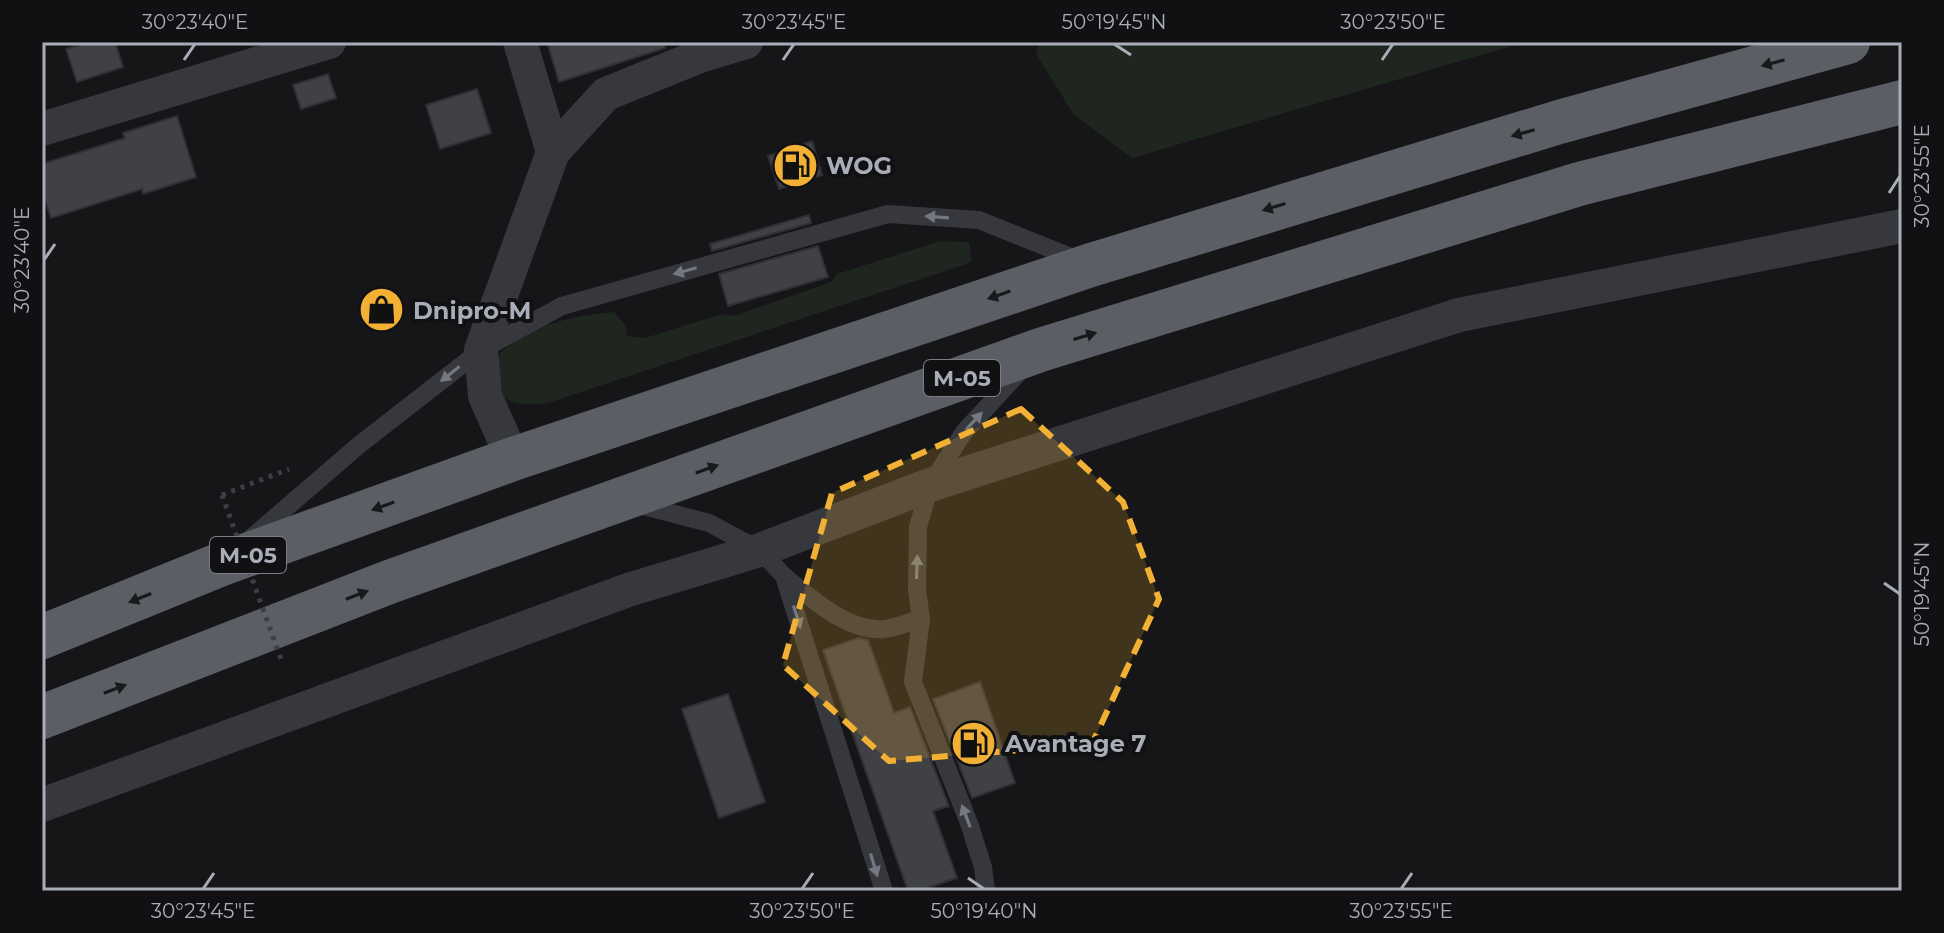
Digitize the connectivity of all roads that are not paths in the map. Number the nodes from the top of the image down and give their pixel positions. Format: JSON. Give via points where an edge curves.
{"nodes":[{"id":1,"x":329,"y":42,"type":"edge"},
{"id":2,"x":520,"y":42,"type":"edge"},
{"id":3,"x":746,"y":42,"type":"edge"},
{"id":4,"x":1848,"y":42,"type":"edge"},
{"id":5,"x":1902,"y":102,"type":"edge"},
{"id":6,"x":42,"y":129,"type":"edge"},
{"id":7,"x":553,"y":152,"type":"junction"},
{"id":8,"x":1902,"y":226,"type":"edge"},
{"id":9,"x":1091,"y":265,"type":"junction"},
{"id":10,"x":481,"y":350,"type":"junction"},
{"id":11,"x":1040,"y":350,"type":"junction"},
{"id":12,"x":513,"y":459,"type":"junction"},
{"id":13,"x":930,"y":485,"type":"junction"},
{"id":14,"x":622,"y":500,"type":"junction"},
{"id":15,"x":760,"y":550,"type":"junction"},
{"id":16,"x":219,"y":565,"type":"junction"},
{"id":17,"x":784,"y":576,"type":"junction"},
{"id":18,"x":921,"y":619,"type":"junction"},
{"id":19,"x":42,"y":637,"type":"edge"},
{"id":20,"x":42,"y":717,"type":"edge"},
{"id":21,"x":42,"y":805,"type":"edge"},
{"id":22,"x":884,"y":891,"type":"edge"},
{"id":23,"x":986,"y":891,"type":"edge"}],
"edges":[{"from":1,"to":6,"type":"street"},
{"from":2,"to":7,"type":"street"},
{"from":3,"to":7,"type":"street","via":[[606,94]]},
{"from":4,"to":9,"type":"highway","number":"М-05","one_way":true,"via":[[1559,122]]},
{"from":11,"to":5,"type":"highway","number":"М-05","one_way":true,"via":[[1579,184]]},
{"from":7,"to":10,"type":"street"},
{"from":8,"to":13,"type":"street","via":[[1459,315]]},
{"from":9,"to":10,"type":"lane","one_way":true,"via":[[979,220],[888,214],[562,306]]},
{"from":9,"to":12,"type":"highway","number":"М-05","one_way":true},
{"from":10,"to":12,"type":"street","via":[[485,396]]},
{"from":10,"to":16,"type":"lane","one_way":true},
{"from":13,"to":11,"type":"lane","one_way":true,"via":[[964,432]]},
{"from":14,"to":11,"type":"highway","number":"М-05","one_way":true},
{"from":12,"to":16,"type":"highway","number":"М-05","one_way":true},
{"from":13,"to":15,"type":"street"},
{"from":18,"to":13,"type":"lane","one_way":true,"via":[[918,527]]},
{"from":14,"to":15,"type":"lane","via":[[709,523]]},
{"from":20,"to":14,"type":"highway","number":"М-05","one_way":true,"via":[[389,582]]},
{"from":15,"to":17,"type":"lane"},
{"from":15,"to":21,"type":"street","via":[[628,590]]},
{"from":16,"to":19,"type":"highway","number":"М-05","one_way":true},
{"from":17,"to":18,"type":"lane","via":[[862,627],[884,629]]},
{"from":17,"to":22,"type":"lane","one_way":true},
{"from":23,"to":18,"type":"lane","one_way":true,"via":[[969,823],[913,682]]}]}
